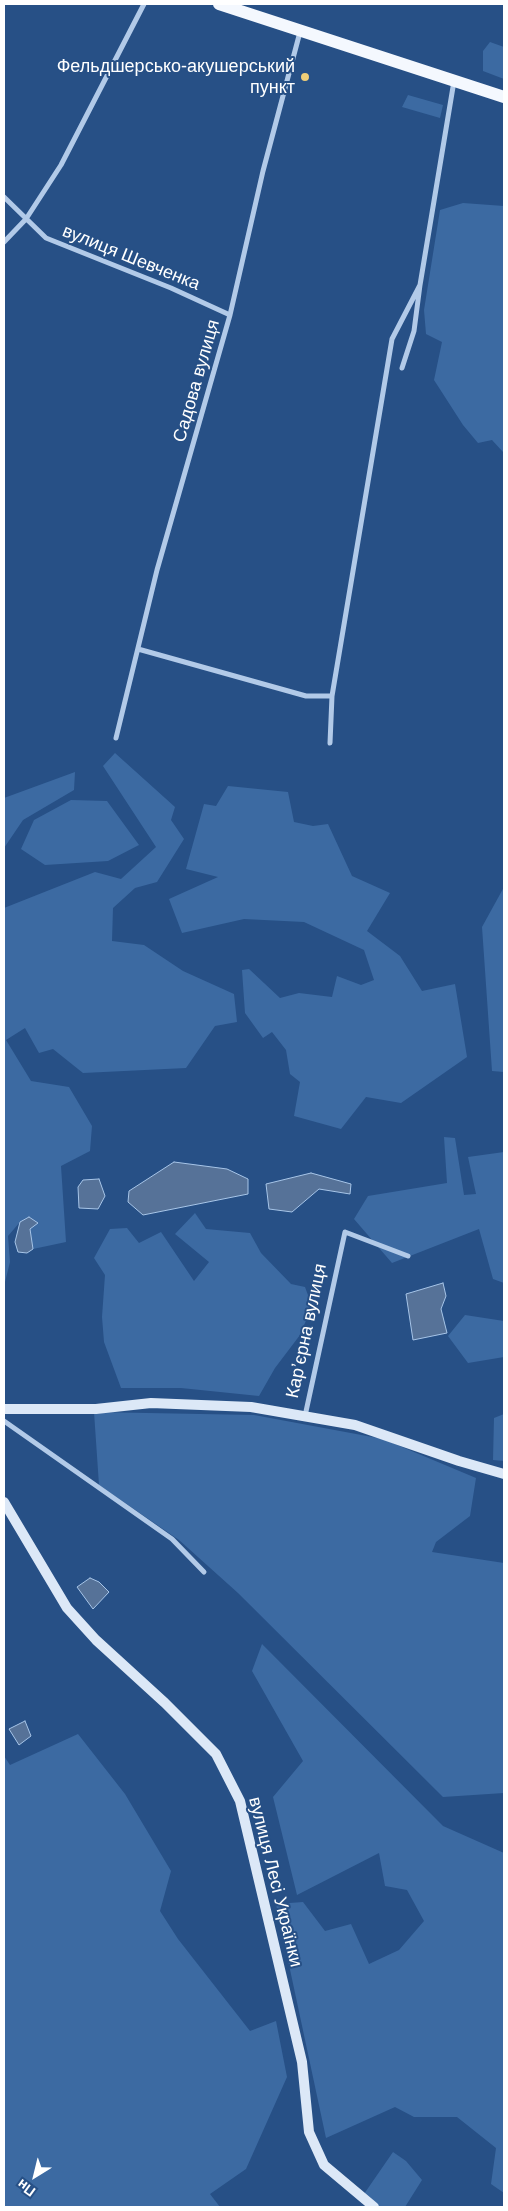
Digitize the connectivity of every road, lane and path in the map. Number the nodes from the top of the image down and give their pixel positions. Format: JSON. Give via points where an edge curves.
{"nodes":[{"id":1,"x":144,"y":4,"type":"edge"},
{"id":2,"x":219,"y":4,"type":"edge"},
{"id":3,"x":300,"y":30,"type":"junction"},
{"id":4,"x":454,"y":81,"type":"junction"},
{"id":5,"x":504,"y":97,"type":"edge"},
{"id":6,"x":4,"y":197,"type":"edge"},
{"id":7,"x":26,"y":219,"type":"junction"},
{"id":8,"x":10,"y":235,"type":"junction"},
{"id":9,"x":4,"y":238,"type":"edge"},
{"id":10,"x":4,"y":242,"type":"edge"},
{"id":11,"x":420,"y":285,"type":"junction"},
{"id":12,"x":230,"y":315,"type":"junction"},
{"id":13,"x":402,"y":368,"type":"dead end"},
{"id":14,"x":138,"y":649,"type":"junction"},
{"id":15,"x":332,"y":696,"type":"junction"},
{"id":16,"x":116,"y":738,"type":"dead end"},
{"id":17,"x":330,"y":743,"type":"dead end"},
{"id":18,"x":408,"y":1256,"type":"dead end"},
{"id":19,"x":4,"y":1409,"type":"edge"},
{"id":20,"x":305,"y":1416,"type":"junction"},
{"id":21,"x":4,"y":1422,"type":"edge"},
{"id":22,"x":504,"y":1474,"type":"edge"},
{"id":23,"x":4,"y":1502,"type":"edge"},
{"id":24,"x":204,"y":1572,"type":"dead end"},
{"id":25,"x":374,"y":2207,"type":"edge"}],
"edges":[{"from":1,"to":7,"type":"street","via":[[61,164]]},
{"from":2,"to":3,"type":"main road"},
{"from":3,"to":4,"type":"main road"},
{"from":3,"to":12,"type":"street","name":"Садова вулиця"},
{"from":4,"to":5,"type":"main road"},
{"from":4,"to":11,"type":"street"},
{"from":6,"to":7,"type":"street"},
{"from":7,"to":8,"type":"street"},
{"from":7,"to":12,"type":"street","name":"вулиця Шевченка","via":[[46,238]]},
{"from":8,"to":9,"type":"street"},
{"from":8,"to":10,"type":"street"},
{"from":11,"to":13,"type":"street","via":[[414,331]]},
{"from":11,"to":15,"type":"street","via":[[392,339]]},
{"from":12,"to":14,"type":"street","name":"Садова вулиця","via":[[157,570]]},
{"from":14,"to":15,"type":"street","via":[[306,696]]},
{"from":14,"to":16,"type":"street","name":"Садова вулиця"},
{"from":15,"to":17,"type":"street"},
{"from":18,"to":20,"type":"street","name":"Карʼєрна вулиця","via":[[345,1232]]},
{"from":19,"to":20,"type":"street","via":[[87,1409],[160,1404],[252,1407]]},
{"from":20,"to":22,"type":"street","name":"Карʼєрна вулиця","via":[[355,1425]]},
{"from":21,"to":24,"type":"street","via":[[172,1539]]},
{"from":23,"to":25,"type":"street","name":"вулиця Лесі Українки","via":[[67,1608],[96,1640],[216,1754],[240,1801],[302,2062],[308,2132],[324,2165]]}]}
